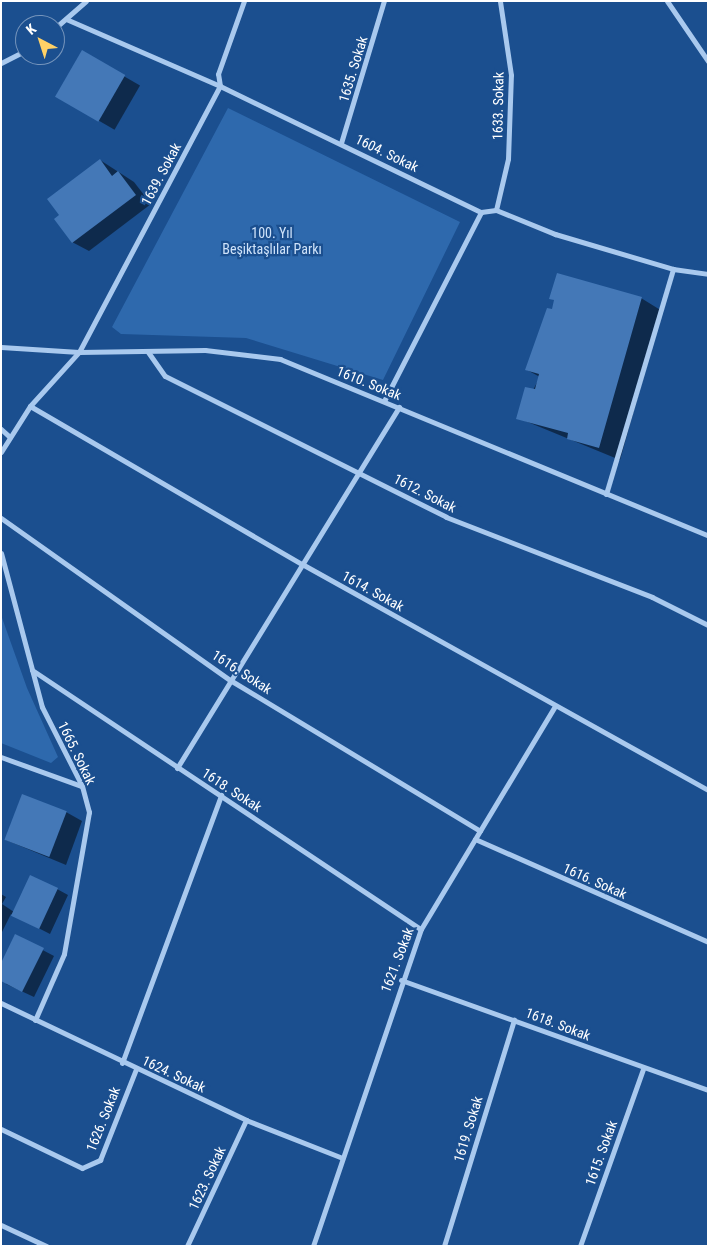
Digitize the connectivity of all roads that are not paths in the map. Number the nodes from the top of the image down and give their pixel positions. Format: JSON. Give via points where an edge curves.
{"nodes":[{"id":1,"x":86,"y":1,"type":"edge"},
{"id":2,"x":244,"y":1,"type":"edge"},
{"id":3,"x":384,"y":1,"type":"edge"},
{"id":4,"x":500,"y":1,"type":"edge"},
{"id":5,"x":667,"y":1,"type":"edge"},
{"id":6,"x":66,"y":19,"type":"joint"},
{"id":7,"x":15,"y":56,"type":"edge"},
{"id":8,"x":708,"y":61,"type":"edge"},
{"id":9,"x":1,"y":63,"type":"edge"},
{"id":10,"x":220,"y":86,"type":"junction"},
{"id":11,"x":341,"y":142,"type":"junction"},
{"id":12,"x":496,"y":210,"type":"junction"},
{"id":13,"x":481,"y":212,"type":"junction"},
{"id":14,"x":673,"y":269,"type":"junction"},
{"id":15,"x":708,"y":274,"type":"edge"},
{"id":16,"x":1,"y":348,"type":"edge"},
{"id":17,"x":79,"y":352,"type":"junction"},
{"id":18,"x":148,"y":352,"type":"junction"},
{"id":19,"x":384,"y":401,"type":"junction"},
{"id":20,"x":30,"y":406,"type":"junction"},
{"id":21,"x":399,"y":407,"type":"junction"},
{"id":22,"x":1,"y":429,"type":"edge"},
{"id":23,"x":10,"y":437,"type":"junction"},
{"id":24,"x":1,"y":452,"type":"edge"},
{"id":25,"x":361,"y":473,"type":"junction"},
{"id":26,"x":606,"y":494,"type":"junction"},
{"id":27,"x":1,"y":518,"type":"edge"},
{"id":28,"x":708,"y":535,"type":"edge"},
{"id":29,"x":1,"y":553,"type":"edge"},
{"id":30,"x":302,"y":564,"type":"junction"},
{"id":31,"x":708,"y":625,"type":"edge"},
{"id":32,"x":32,"y":670,"type":"junction"},
{"id":33,"x":230,"y":680,"type":"junction"},
{"id":34,"x":555,"y":706,"type":"junction"},
{"id":35,"x":1,"y":757,"type":"edge"},
{"id":36,"x":177,"y":768,"type":"junction"},
{"id":37,"x":82,"y":786,"type":"junction"},
{"id":38,"x":708,"y":790,"type":"edge"},
{"id":39,"x":221,"y":795,"type":"junction"},
{"id":40,"x":480,"y":831,"type":"junction"},
{"id":41,"x":475,"y":839,"type":"junction"},
{"id":42,"x":421,"y":928,"type":"junction"},
{"id":43,"x":708,"y":942,"type":"edge"},
{"id":44,"x":401,"y":980,"type":"junction"},
{"id":45,"x":1,"y":1003,"type":"edge"},
{"id":46,"x":35,"y":1020,"type":"junction"},
{"id":47,"x":514,"y":1020,"type":"junction"},
{"id":48,"x":122,"y":1063,"type":"junction"},
{"id":49,"x":136,"y":1068,"type":"junction"},
{"id":50,"x":643,"y":1068,"type":"junction"},
{"id":51,"x":708,"y":1090,"type":"edge"},
{"id":52,"x":246,"y":1120,"type":"junction"},
{"id":53,"x":1,"y":1129,"type":"edge"},
{"id":54,"x":340,"y":1157,"type":"junction"},
{"id":55,"x":1,"y":1225,"type":"edge"},
{"id":56,"x":46,"y":1246,"type":"edge"},
{"id":57,"x":187,"y":1246,"type":"edge"},
{"id":58,"x":313,"y":1246,"type":"edge"},
{"id":59,"x":444,"y":1246,"type":"edge"},
{"id":60,"x":580,"y":1246,"type":"edge"}],
"edges":[{"from":1,"to":6,"type":"street"},
{"from":2,"to":10,"type":"street","name":"1639. Sokak","via":[[218,74]]},
{"from":3,"to":11,"type":"street","name":"1635. Sokak"},
{"from":4,"to":12,"type":"street","name":"1633. Sokak","via":[[511,76],[508,159]]},
{"from":5,"to":8,"type":"street"},
{"from":6,"to":10,"type":"street","name":"1604. Sokak"},
{"from":7,"to":9,"type":"street"},
{"from":10,"to":11,"type":"street","name":"1604. Sokak"},
{"from":10,"to":17,"type":"street","name":"1639. Sokak"},
{"from":11,"to":13,"type":"street","name":"1604. Sokak"},
{"from":12,"to":13,"type":"street"},
{"from":12,"to":14,"type":"street","via":[[555,234]]},
{"from":13,"to":19,"type":"street"},
{"from":14,"to":15,"type":"street"},
{"from":14,"to":26,"type":"street"},
{"from":16,"to":17,"type":"street","name":"1610. Sokak"},
{"from":17,"to":18,"type":"street","name":"1610. Sokak"},
{"from":17,"to":20,"type":"street","name":"1639. Sokak"},
{"from":18,"to":19,"type":"street","name":"1610. Sokak","via":[[205,350],[280,359]]},
{"from":18,"to":25,"type":"street","name":"1612. Sokak","via":[[165,376]]},
{"from":19,"to":21,"type":"street","name":"1610. Sokak"},
{"from":20,"to":23,"type":"street","name":"1639. Sokak"},
{"from":20,"to":30,"type":"street","name":"1614. Sokak"},
{"from":21,"to":25,"type":"street"},
{"from":21,"to":26,"type":"street","name":"1610. Sokak"},
{"from":22,"to":23,"type":"street"},
{"from":23,"to":24,"type":"street","name":"1639. Sokak"},
{"from":25,"to":30,"type":"street"},
{"from":25,"to":31,"type":"street","name":"1612. Sokak","via":[[446,517],[634,590]]},
{"from":26,"to":28,"type":"street","name":"1610. Sokak"},
{"from":27,"to":33,"type":"street","name":"1616. Sokak"},
{"from":29,"to":32,"type":"street","name":"1665. Sokak"},
{"from":30,"to":33,"type":"street"},
{"from":30,"to":34,"type":"street","name":"1614. Sokak"},
{"from":32,"to":36,"type":"street","name":"1618. Sokak"},
{"from":32,"to":37,"type":"street","name":"1665. Sokak","via":[[42,707]]},
{"from":33,"to":36,"type":"street"},
{"from":33,"to":40,"type":"street","name":"1616. Sokak"},
{"from":34,"to":38,"type":"street","name":"1614. Sokak"},
{"from":34,"to":40,"type":"street","name":"1621. Sokak"},
{"from":35,"to":37,"type":"street"},
{"from":36,"to":39,"type":"street","name":"1618. Sokak"},
{"from":37,"to":46,"type":"street","name":"1665. Sokak","via":[[89,812],[76,909],[64,954]]},
{"from":39,"to":42,"type":"street","name":"1618. Sokak"},
{"from":39,"to":48,"type":"street"},
{"from":40,"to":41,"type":"street","name":"1621. Sokak"},
{"from":41,"to":42,"type":"street","name":"1621. Sokak"},
{"from":41,"to":43,"type":"street","name":"1616. Sokak"},
{"from":42,"to":44,"type":"street","name":"1621. Sokak"},
{"from":44,"to":47,"type":"street","name":"1618. Sokak"},
{"from":44,"to":54,"type":"street","name":"1621. Sokak"},
{"from":45,"to":46,"type":"street","name":"1624. Sokak"},
{"from":46,"to":48,"type":"street","name":"1624. Sokak"},
{"from":47,"to":50,"type":"street","name":"1618. Sokak"},
{"from":47,"to":59,"type":"street","name":"1619. Sokak"},
{"from":48,"to":49,"type":"street","name":"1624. Sokak"},
{"from":49,"to":52,"type":"street","name":"1624. Sokak"},
{"from":49,"to":53,"type":"street","name":"1626. Sokak","via":[[100,1160],[82,1168]]},
{"from":50,"to":51,"type":"street","name":"1618. Sokak"},
{"from":50,"to":60,"type":"street","name":"1615. Sokak"},
{"from":52,"to":54,"type":"street","name":"1624. Sokak"},
{"from":52,"to":57,"type":"street","name":"1623. Sokak"},
{"from":54,"to":58,"type":"street","name":"1621. Sokak"},
{"from":55,"to":56,"type":"street"}]}
